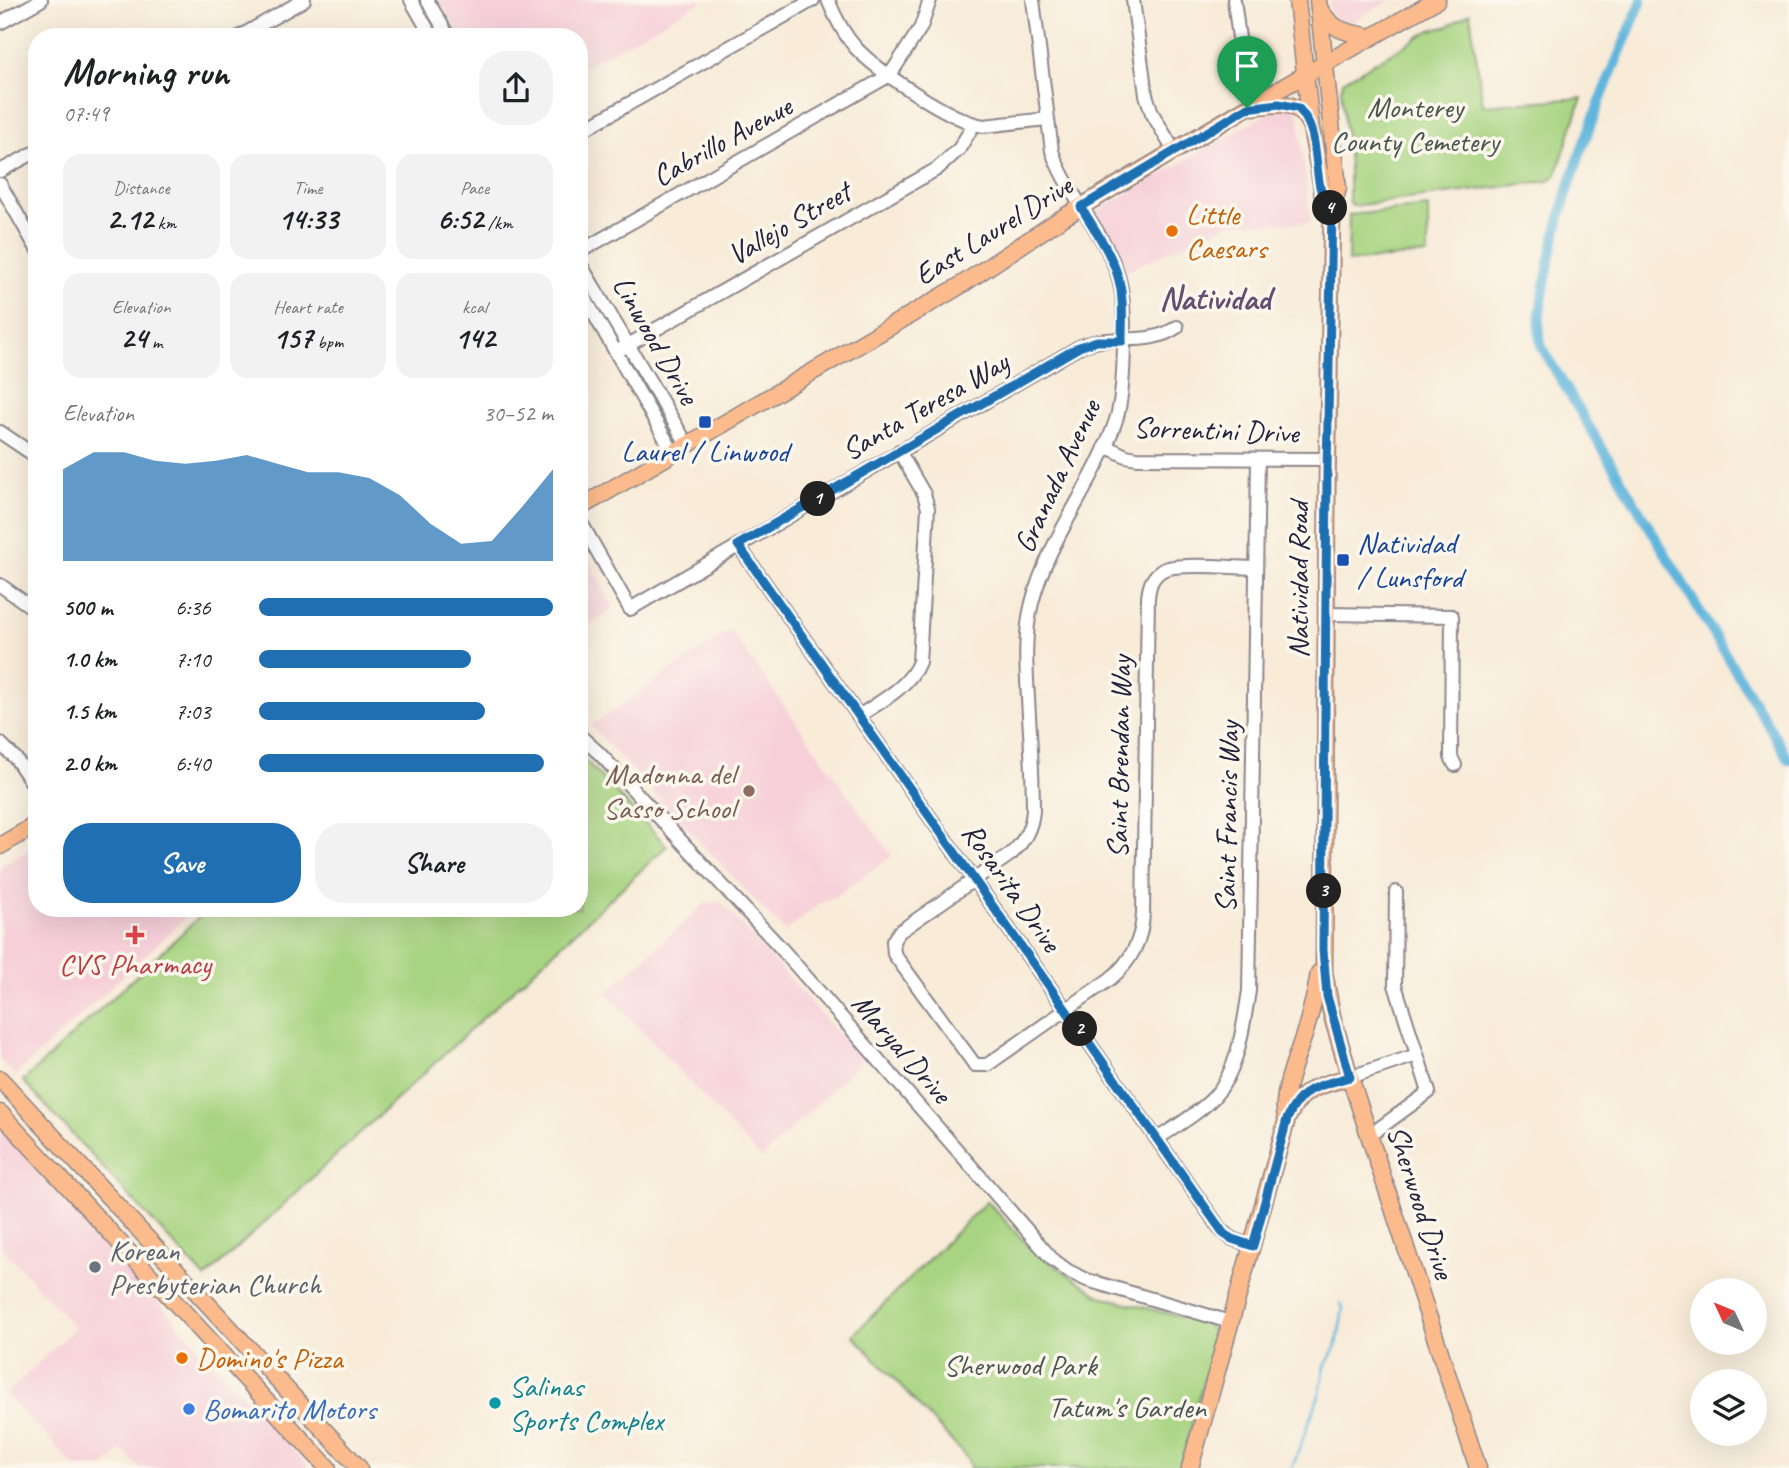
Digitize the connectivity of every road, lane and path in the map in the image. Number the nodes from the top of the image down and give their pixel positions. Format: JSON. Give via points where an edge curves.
{"nodes":[{"id":1,"x":41,"y":0,"type":"edge"},
{"id":2,"x":304,"y":0,"type":"edge"},
{"id":3,"x":411,"y":0,"type":"edge"},
{"id":4,"x":427,"y":0,"type":"edge"},
{"id":5,"x":813,"y":0,"type":"edge"},
{"id":6,"x":828,"y":0,"type":"edge"},
{"id":7,"x":930,"y":0,"type":"edge"},
{"id":8,"x":1032,"y":0,"type":"edge"},
{"id":9,"x":1133,"y":0,"type":"edge"},
{"id":10,"x":1234,"y":0,"type":"edge"},
{"id":11,"x":1297,"y":0,"type":"edge"},
{"id":12,"x":1437,"y":0,"type":"edge"},
{"id":13,"x":1319,"y":4,"type":"edge"},
{"id":14,"x":0,"y":23,"type":"edge"},
{"id":15,"x":255,"y":28,"type":"edge"},
{"id":16,"x":427,"y":28,"type":"edge"},
{"id":17,"x":444,"y":28,"type":"edge"},
{"id":18,"x":1372,"y":37,"type":"junction"},
{"id":19,"x":1324,"y":64,"type":"junction"},
{"id":20,"x":1306,"y":74,"type":"junction"},
{"id":21,"x":890,"y":75,"type":"junction"},
{"id":22,"x":1254,"y":104,"type":"junction"},
{"id":23,"x":1046,"y":119,"type":"junction"},
{"id":24,"x":974,"y":124,"type":"junction"},
{"id":25,"x":588,"y":127,"type":"edge"},
{"id":26,"x":1311,"y":127,"type":"junction"},
{"id":27,"x":1174,"y":151,"type":"junction"},
{"id":28,"x":28,"y":156,"type":"edge"},
{"id":29,"x":0,"y":171,"type":"edge"},
{"id":30,"x":0,"y":184,"type":"edge"},
{"id":31,"x":1081,"y":207,"type":"junction"},
{"id":32,"x":1332,"y":210,"type":"junction"},
{"id":33,"x":28,"y":233,"type":"edge"},
{"id":34,"x":588,"y":247,"type":"edge"},
{"id":35,"x":588,"y":277,"type":"edge"},
{"id":36,"x":588,"y":304,"type":"edge"},
{"id":37,"x":1177,"y":327,"type":"dead end"},
{"id":38,"x":1122,"y":341,"type":"junction"},
{"id":39,"x":628,"y":345,"type":"junction"},
{"id":40,"x":616,"y":352,"type":"junction"},
{"id":41,"x":0,"y":432,"type":"edge"},
{"id":42,"x":1105,"y":446,"type":"junction"},
{"id":43,"x":680,"y":448,"type":"junction"},
{"id":44,"x":28,"y":451,"type":"edge"},
{"id":45,"x":899,"y":451,"type":"junction"},
{"id":46,"x":1327,"y":459,"type":"junction"},
{"id":47,"x":1258,"y":460,"type":"junction"},
{"id":48,"x":588,"y":503,"type":"edge"},
{"id":49,"x":588,"y":534,"type":"edge"},
{"id":50,"x":738,"y":545,"type":"junction"},
{"id":51,"x":1256,"y":568,"type":"junction"},
{"id":52,"x":0,"y":585,"type":"edge"},
{"id":53,"x":28,"y":605,"type":"edge"},
{"id":54,"x":1327,"y":614,"type":"junction"},
{"id":55,"x":859,"y":716,"type":"junction"},
{"id":56,"x":0,"y":743,"type":"edge"},
{"id":57,"x":588,"y":743,"type":"edge"},
{"id":58,"x":1455,"y":765,"type":"dead end"},
{"id":59,"x":28,"y":777,"type":"edge"},
{"id":60,"x":28,"y":829,"type":"edge"},
{"id":61,"x":0,"y":846,"type":"edge"},
{"id":62,"x":974,"y":880,"type":"junction"},
{"id":63,"x":1396,"y":892,"type":"dead end"},
{"id":64,"x":1323,"y":950,"type":"junction"},
{"id":65,"x":1065,"y":1009,"type":"junction"},
{"id":66,"x":1417,"y":1055,"type":"junction"},
{"id":67,"x":1350,"y":1077,"type":"junction"},
{"id":68,"x":0,"y":1079,"type":"edge"},
{"id":69,"x":0,"y":1113,"type":"edge"},
{"id":70,"x":1287,"y":1119,"type":"junction"},
{"id":71,"x":1370,"y":1135,"type":"junction"},
{"id":72,"x":1157,"y":1139,"type":"junction"},
{"id":73,"x":1253,"y":1246,"type":"junction"},
{"id":74,"x":1230,"y":1322,"type":"junction"},
{"id":75,"x":328,"y":1468,"type":"edge"},
{"id":76,"x":359,"y":1468,"type":"edge"},
{"id":77,"x":1190,"y":1468,"type":"edge"},
{"id":78,"x":1478,"y":1468,"type":"edge"}],
"edges":[{"from":1,"to":14,"type":"street"},
{"from":2,"to":15,"type":"street"},
{"from":3,"to":16,"type":"street"},
{"from":4,"to":17,"type":"street"},
{"from":5,"to":25,"type":"street"},
{"from":6,"to":21,"type":"street","via":[[850,41]]},
{"from":7,"to":21,"type":"street","via":[[921,27]]},
{"from":8,"to":23,"type":"street","name":"Granada Avenue"},
{"from":9,"to":27,"type":"street","via":[[1146,95]]},
{"from":10,"to":22,"type":"street","via":[[1243,68]]},
{"from":11,"to":20,"type":"main road","name":"Natividad Road"},
{"from":12,"to":18,"type":"main road","name":"East Laurel Drive"},
{"from":13,"to":18,"type":"main road","via":[[1337,29]]},
{"from":13,"to":19,"type":"main road","name":"Natividad Road"},
{"from":18,"to":19,"type":"main road","name":"East Laurel Drive"},
{"from":19,"to":20,"type":"main road","name":"East Laurel Drive"},
{"from":19,"to":32,"type":"main road","name":"Natividad Road","via":[[1338,177]]},
{"from":20,"to":22,"type":"main road","name":"East Laurel Drive"},
{"from":20,"to":26,"type":"main road","name":"Natividad Road"},
{"from":21,"to":24,"type":"street","via":[[954,117]]},
{"from":21,"to":34,"type":"street","name":"Cabrillo Avenue"},
{"from":22,"to":26,"type":"main road","via":[[1293,105]]},
{"from":22,"to":27,"type":"main road","name":"East Laurel Drive"},
{"from":23,"to":24,"type":"street"},
{"from":23,"to":31,"type":"street","name":"Granada Avenue","via":[[1055,159]]},
{"from":24,"to":39,"type":"street","name":"Vallejo Street","via":[[958,149],[937,169]]},
{"from":26,"to":32,"type":"main road","name":"Natividad Road","via":[[1323,197]]},
{"from":27,"to":31,"type":"main road","name":"East Laurel Drive"},
{"from":28,"to":29,"type":"street"},
{"from":30,"to":33,"type":"street"},
{"from":31,"to":38,"type":"street","name":"Granada Avenue","via":[[1119,280]]},
{"from":31,"to":43,"type":"main road","name":"East Laurel Drive","via":[[958,288]]},
{"from":32,"to":46,"type":"main road","name":"Natividad Road"},
{"from":35,"to":39,"type":"street","name":"Linwood Drive"},
{"from":36,"to":40,"type":"street","name":"Linwood Drive"},
{"from":37,"to":38,"type":"street","name":"Santa Teresa Way","via":[[1162,336]]},
{"from":38,"to":42,"type":"street","name":"Granada Avenue","via":[[1121,402]]},
{"from":38,"to":45,"type":"street","name":"Santa Teresa Way","via":[[1084,344]]},
{"from":39,"to":40,"type":"street","name":"Vallejo Street"},
{"from":39,"to":43,"type":"street","name":"Linwood Drive"},
{"from":40,"to":43,"type":"street","name":"Linwood Drive"},
{"from":41,"to":44,"type":"street"},
{"from":42,"to":47,"type":"street","name":"Sorrentini Drive","via":[[1137,458]]},
{"from":42,"to":62,"type":"street","name":"Granada Avenue","via":[[1044,567],[1031,608],[1026,657],[1033,803],[1030,826],[1015,851]]},
{"from":43,"to":48,"type":"main road","name":"East Laurel Drive"},
{"from":45,"to":50,"type":"street","name":"Santa Teresa Way"},
{"from":45,"to":55,"type":"street","via":[[928,508],[919,662],[904,684]]},
{"from":46,"to":47,"type":"street","name":"Sorrentini Drive"},
{"from":46,"to":54,"type":"main road","name":"Natividad Road"},
{"from":47,"to":51,"type":"street","name":"Saint Francis Way"},
{"from":49,"to":50,"type":"street","name":"Santa Teresa Way","via":[[631,608]]},
{"from":50,"to":55,"type":"street","name":"Rosarita Drive"},
{"from":51,"to":65,"type":"street","name":"Saint Brendan Way","via":[[1175,567],[1161,572],[1151,583],[1143,924],[1122,968]]},
{"from":51,"to":72,"type":"street","name":"Saint Francis Way","via":[[1247,1001],[1223,1085],[1205,1105]]},
{"from":52,"to":53,"type":"street"},
{"from":54,"to":58,"type":"street","via":[[1452,616],[1451,757]]},
{"from":54,"to":64,"type":"main road","name":"Natividad Road"},
{"from":55,"to":62,"type":"street","name":"Rosarita Drive"},
{"from":56,"to":59,"type":"street"},
{"from":57,"to":74,"type":"street","name":"Maryal Drive","via":[[780,947],[1056,1263],[1087,1280]]},
{"from":60,"to":61,"type":"main road"},
{"from":62,"to":65,"type":"street","name":"Rosarita Drive"},
{"from":62,"to":65,"type":"street","name":"Granada Avenue","via":[[899,932],[892,944],[894,954],[961,1049],[975,1065],[986,1065]]},
{"from":63,"to":66,"type":"street","via":[[1395,985]]},
{"from":64,"to":67,"type":"main road","name":"Sherwood Drive","via":[[1327,996]]},
{"from":64,"to":70,"type":"main road","via":[[1284,1104]]},
{"from":65,"to":72,"type":"street","name":"Rosarita Drive"},
{"from":66,"to":67,"type":"street"},
{"from":66,"to":71,"type":"street","via":[[1429,1092]]},
{"from":67,"to":70,"type":"main road","via":[[1309,1090],[1300,1096]]},
{"from":67,"to":71,"type":"main road","name":"Sherwood Drive"},
{"from":68,"to":76,"type":"main road"},
{"from":69,"to":75,"type":"main road"},
{"from":70,"to":73,"type":"main road"},
{"from":71,"to":78,"type":"main road","name":"Sherwood Drive"},
{"from":72,"to":73,"type":"street","name":"Rosarita Drive","via":[[1224,1234]]},
{"from":73,"to":74,"type":"main road"},
{"from":74,"to":77,"type":"main road"}]}
